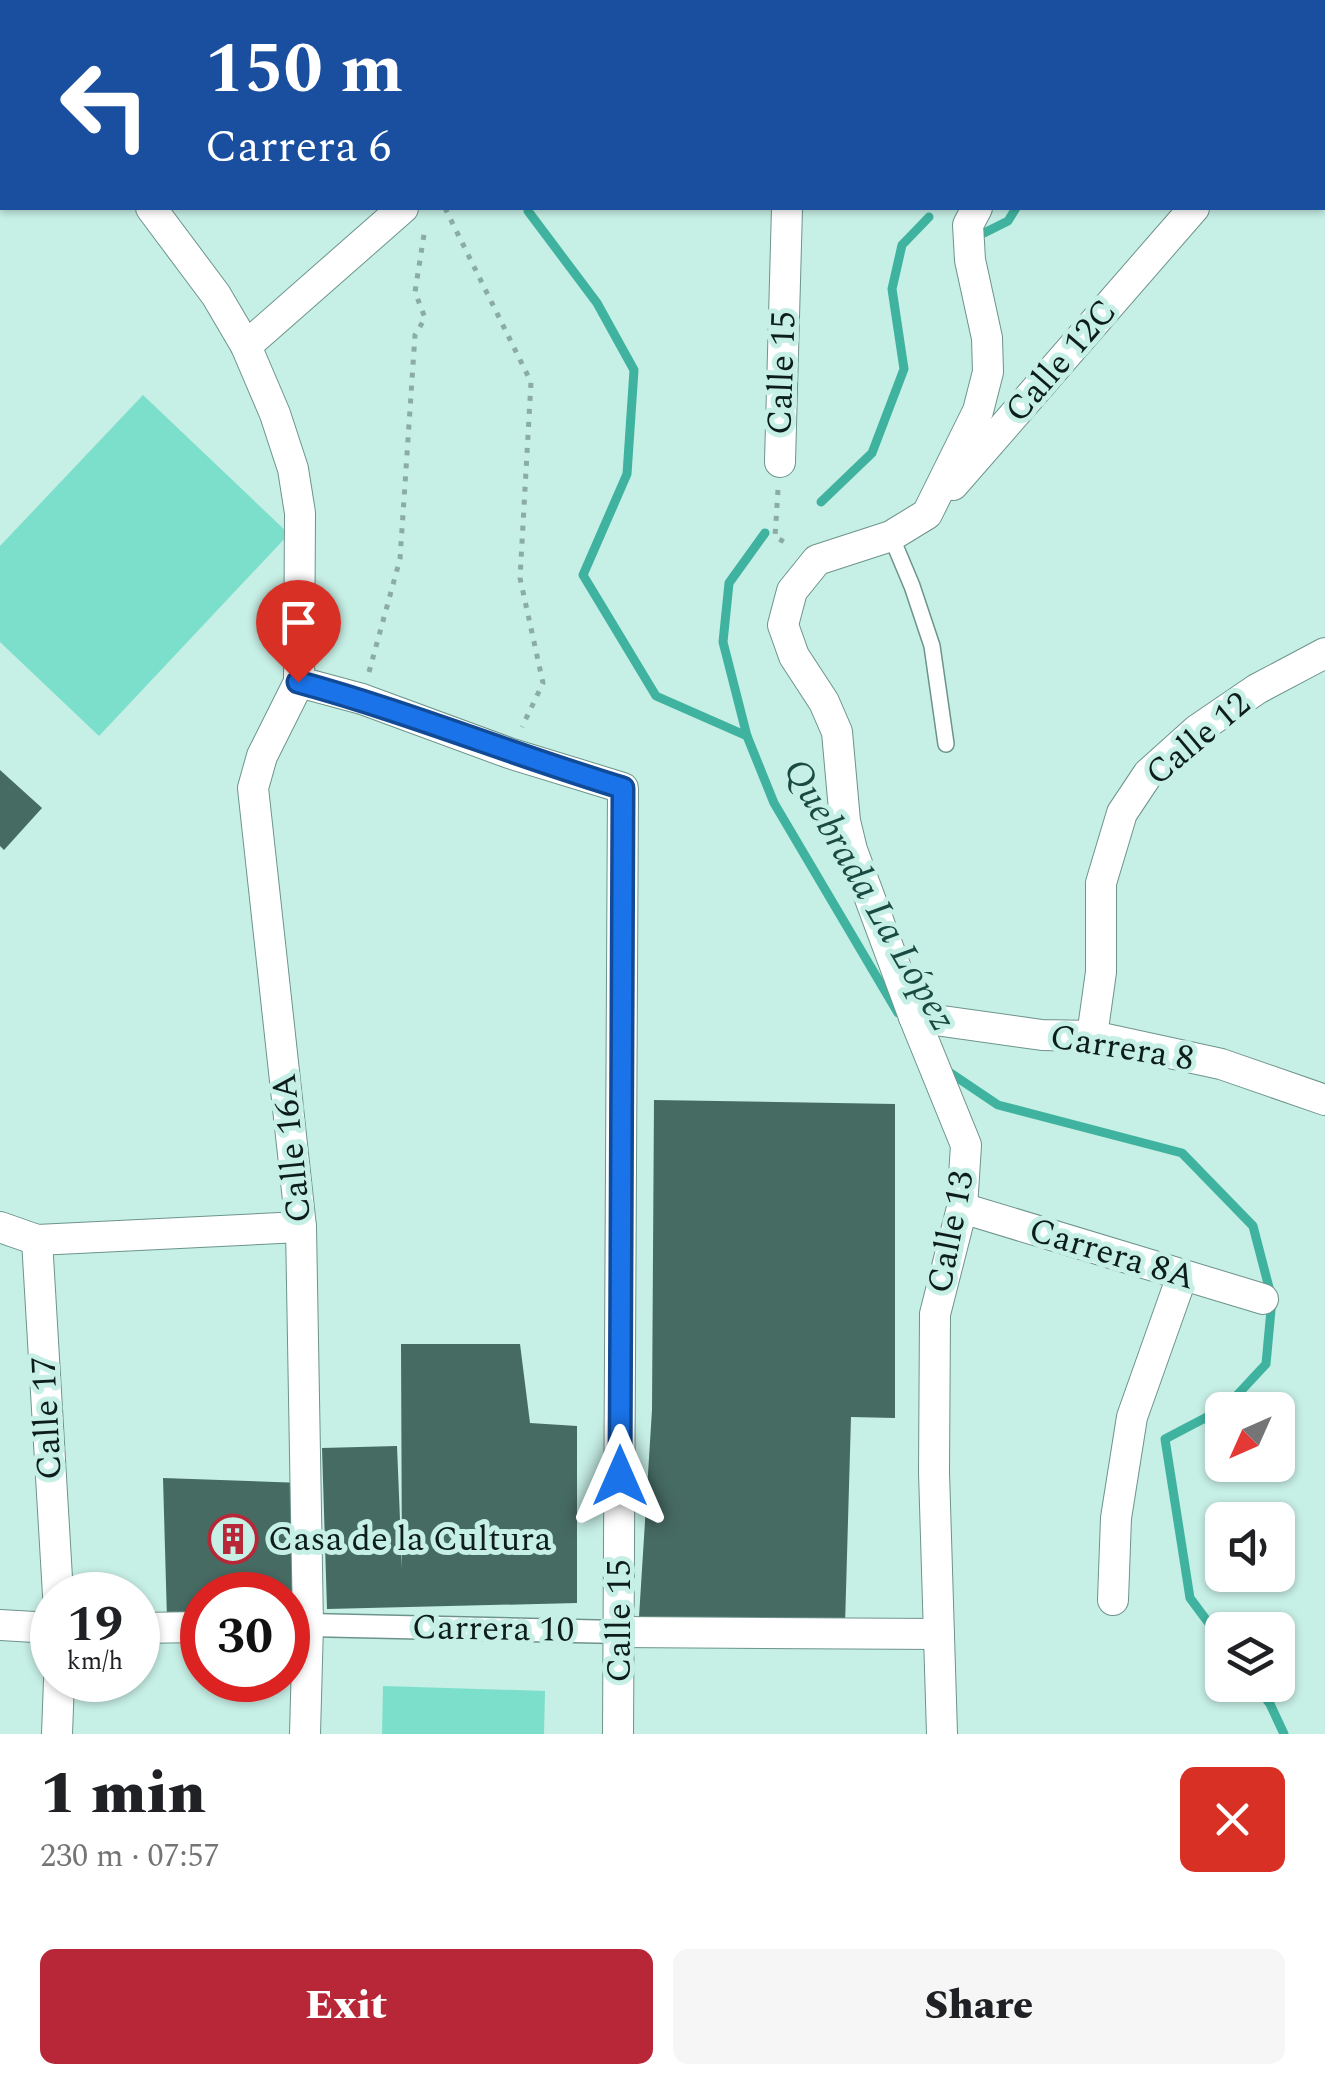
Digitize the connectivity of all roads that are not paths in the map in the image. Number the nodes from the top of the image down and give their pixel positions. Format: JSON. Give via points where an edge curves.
{"nodes":[{"id":1,"x":152,"y":210,"type":"edge"},
{"id":2,"x":787,"y":210,"type":"edge"},
{"id":3,"x":976,"y":210,"type":"edge"},
{"id":4,"x":1192,"y":210,"type":"edge"},
{"id":5,"x":414,"y":216,"type":"edge"},
{"id":6,"x":246,"y":346,"type":"junction"},
{"id":7,"x":780,"y":462,"type":"road end"},
{"id":8,"x":927,"y":514,"type":"junction"},
{"id":9,"x":891,"y":536,"type":"junction"},
{"id":10,"x":1325,"y":654,"type":"edge"},
{"id":11,"x":298,"y":682,"type":"junction"},
{"id":12,"x":946,"y":744,"type":"dead end"},
{"id":13,"x":914,"y":1018,"type":"junction"},
{"id":14,"x":1092,"y":1036,"type":"junction"},
{"id":15,"x":1325,"y":1100,"type":"edge"},
{"id":16,"x":962,"y":1208,"type":"junction"},
{"id":17,"x":0,"y":1227,"type":"edge"},
{"id":18,"x":301,"y":1228,"type":"junction"},
{"id":19,"x":37,"y":1240,"type":"junction"},
{"id":20,"x":1182,"y":1276,"type":"junction"},
{"id":21,"x":1263,"y":1299,"type":"dead end"},
{"id":22,"x":57,"y":1572,"type":"edge"},
{"id":23,"x":298,"y":1572,"type":"edge"},
{"id":24,"x":1113,"y":1600,"type":"dead end"},
{"id":25,"x":310,"y":1625,"type":"edge"},
{"id":26,"x":0,"y":1626,"type":"edge"},
{"id":27,"x":30,"y":1627,"type":"edge"},
{"id":28,"x":619,"y":1632,"type":"junction"},
{"id":29,"x":939,"y":1634,"type":"junction"},
{"id":30,"x":58,"y":1702,"type":"edge"},
{"id":31,"x":303,"y":1702,"type":"edge"},
{"id":32,"x":57,"y":1734,"type":"edge"},
{"id":33,"x":305,"y":1734,"type":"edge"},
{"id":34,"x":618,"y":1734,"type":"edge"},
{"id":35,"x":942,"y":1734,"type":"edge"}],
"edges":[{"from":1,"to":6,"type":"street"},
{"from":2,"to":7,"type":"street","name":"Calle 15"},
{"from":3,"to":8,"type":"street","via":[[968,225],[970,260],[988,372],[978,411]]},
{"from":4,"to":8,"type":"street","name":"Calle 12C"},
{"from":5,"to":6,"type":"street"},
{"from":6,"to":11,"type":"street","via":[[296,484],[302,570]]},
{"from":8,"to":9,"type":"street","name":"Calle 13"},
{"from":9,"to":12,"type":"lane","via":[[932,646]]},
{"from":9,"to":13,"type":"street","name":"Calle 13","via":[[817,560],[792,592],[784,624],[794,656],[837,732],[852,850]]},
{"from":10,"to":14,"type":"street","name":"Calle 12","via":[[1196,730],[1148,774],[1122,813],[1101,883],[1101,972]]},
{"from":11,"to":18,"type":"street","name":"Calle 16A","via":[[253,788]]},
{"from":11,"to":28,"type":"street","name":"Calle 15","via":[[623,788]]},
{"from":13,"to":14,"type":"street","name":"Carrera 8"},
{"from":13,"to":16,"type":"street","name":"Calle 13","via":[[966,1144]]},
{"from":14,"to":15,"type":"street","name":"Carrera 8","via":[[1221,1064]]},
{"from":16,"to":20,"type":"street","name":"Carrera 8A"},
{"from":16,"to":29,"type":"street","name":"Calle 13","via":[[936,1314]]},
{"from":17,"to":19,"type":"street"},
{"from":18,"to":19,"type":"street"},
{"from":18,"to":23,"type":"street","name":"Calle 16A"},
{"from":19,"to":22,"type":"street","name":"Calle 17"},
{"from":20,"to":21,"type":"street","name":"Carrera 8A"},
{"from":20,"to":24,"type":"street","via":[[1132,1417],[1116,1518]]},
{"from":25,"to":28,"type":"street","name":"Carrera 10"},
{"from":26,"to":27,"type":"street"},
{"from":28,"to":29,"type":"street","name":"Carrera 10"},
{"from":28,"to":34,"type":"street","name":"Calle 15"},
{"from":29,"to":35,"type":"street","name":"Calle 13"},
{"from":30,"to":32,"type":"street"},
{"from":31,"to":33,"type":"street","name":"Calle 16A"}]}
